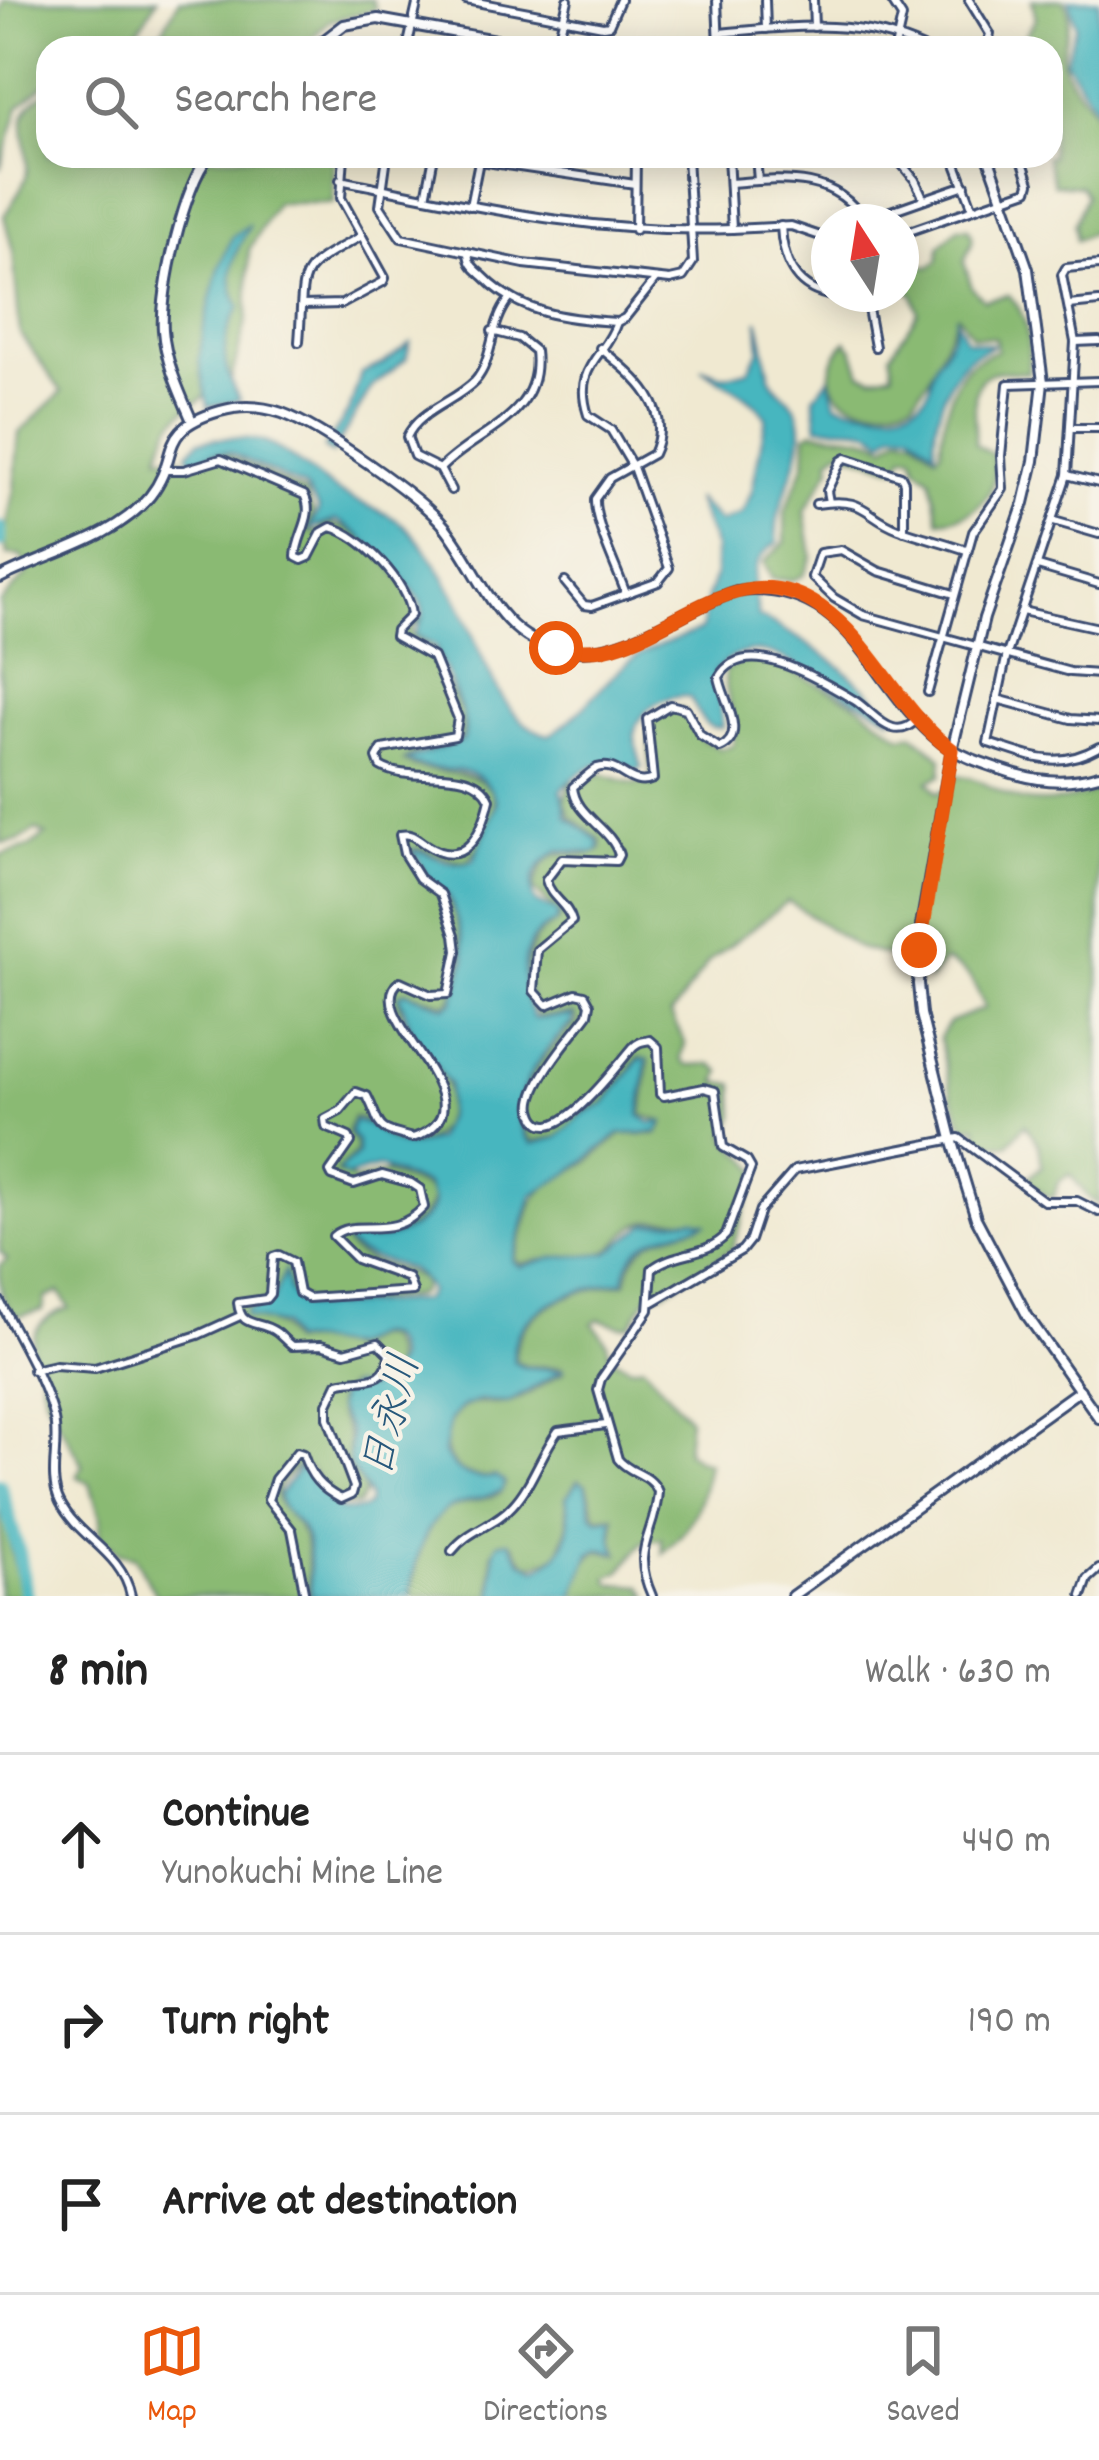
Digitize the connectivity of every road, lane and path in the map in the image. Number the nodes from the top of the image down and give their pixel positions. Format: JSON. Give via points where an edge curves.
{"nodes":[{"id":1,"x":418,"y":0,"type":"edge"},
{"id":2,"x":466,"y":0,"type":"edge"},
{"id":3,"x":568,"y":0,"type":"edge"},
{"id":4,"x":620,"y":0,"type":"edge"},
{"id":5,"x":717,"y":0,"type":"edge"},
{"id":6,"x":765,"y":0,"type":"edge"},
{"id":7,"x":812,"y":0,"type":"edge"},
{"id":8,"x":891,"y":0,"type":"edge"},
{"id":9,"x":969,"y":0,"type":"edge"},
{"id":10,"x":516,"y":5,"type":"edge"},
{"id":11,"x":561,"y":20,"type":"junction"},
{"id":12,"x":413,"y":23,"type":"junction"},
{"id":13,"x":814,"y":27,"type":"junction"},
{"id":14,"x":766,"y":29,"type":"junction"},
{"id":15,"x":718,"y":33,"type":"junction"},
{"id":16,"x":325,"y":36,"type":"edge"},
{"id":17,"x":410,"y":36,"type":"edge"},
{"id":18,"x":480,"y":36,"type":"edge"},
{"id":19,"x":558,"y":36,"type":"edge"},
{"id":20,"x":718,"y":36,"type":"edge"},
{"id":21,"x":895,"y":36,"type":"edge"},
{"id":22,"x":899,"y":36,"type":"edge"},
{"id":23,"x":989,"y":36,"type":"edge"},
{"id":24,"x":202,"y":168,"type":"edge"},
{"id":25,"x":342,"y":168,"type":"edge"},
{"id":26,"x":384,"y":168,"type":"edge"},
{"id":27,"x":432,"y":168,"type":"edge"},
{"id":28,"x":478,"y":168,"type":"edge"},
{"id":29,"x":540,"y":168,"type":"edge"},
{"id":30,"x":636,"y":168,"type":"edge"},
{"id":31,"x":688,"y":168,"type":"edge"},
{"id":32,"x":729,"y":168,"type":"edge"},
{"id":33,"x":757,"y":168,"type":"edge"},
{"id":34,"x":905,"y":168,"type":"edge"},
{"id":35,"x":958,"y":168,"type":"edge"},
{"id":36,"x":993,"y":168,"type":"edge"},
{"id":37,"x":1025,"y":168,"type":"edge"},
{"id":38,"x":340,"y":180,"type":"junction"},
{"id":39,"x":758,"y":181,"type":"junction"},
{"id":40,"x":730,"y":183,"type":"junction"},
{"id":41,"x":635,"y":184,"type":"junction"},
{"id":42,"x":965,"y":184,"type":"junction"},
{"id":43,"x":380,"y":188,"type":"junction"},
{"id":44,"x":426,"y":197,"type":"junction"},
{"id":45,"x":1004,"y":198,"type":"junction"},
{"id":46,"x":924,"y":199,"type":"junction"},
{"id":47,"x":851,"y":204,"type":"edge"},
{"id":48,"x":911,"y":204,"type":"edge"},
{"id":49,"x":470,"y":206,"type":"junction"},
{"id":50,"x":974,"y":209,"type":"junction"},
{"id":51,"x":782,"y":226,"type":"junction"},
{"id":52,"x":919,"y":228,"type":"edge"},
{"id":53,"x":634,"y":230,"type":"junction"},
{"id":54,"x":732,"y":230,"type":"junction"},
{"id":55,"x":692,"y":231,"type":"junction"},
{"id":56,"x":811,"y":231,"type":"edge"},
{"id":57,"x":362,"y":236,"type":"junction"},
{"id":58,"x":468,"y":253,"type":"junction"},
{"id":59,"x":1099,"y":265,"type":"edge"},
{"id":60,"x":656,"y":279,"type":"junction"},
{"id":61,"x":811,"y":289,"type":"edge"},
{"id":62,"x":509,"y":300,"type":"junction"},
{"id":63,"x":1099,"y":302,"type":"edge"},
{"id":64,"x":1069,"y":304,"type":"junction"},
{"id":65,"x":302,"y":305,"type":"junction"},
{"id":66,"x":869,"y":312,"type":"edge"},
{"id":67,"x":617,"y":322,"type":"junction"},
{"id":68,"x":492,"y":331,"type":"junction"},
{"id":69,"x":1099,"y":341,"type":"edge"},
{"id":70,"x":299,"y":342,"type":"dead end"},
{"id":71,"x":1075,"y":342,"type":"junction"},
{"id":72,"x":875,"y":347,"type":"dead end"},
{"id":73,"x":600,"y":348,"type":"junction"},
{"id":74,"x":1099,"y":381,"type":"edge"},
{"id":75,"x":1043,"y":382,"type":"junction"},
{"id":76,"x":1075,"y":382,"type":"junction"},
{"id":77,"x":192,"y":421,"type":"junction"},
{"id":78,"x":1073,"y":428,"type":"junction"},
{"id":79,"x":1099,"y":428,"type":"edge"},
{"id":80,"x":633,"y":467,"type":"junction"},
{"id":81,"x":440,"y":469,"type":"junction"},
{"id":82,"x":165,"y":470,"type":"junction"},
{"id":83,"x":1067,"y":475,"type":"junction"},
{"id":84,"x":1099,"y":483,"type":"edge"},
{"id":85,"x":451,"y":490,"type":"dead end"},
{"id":86,"x":829,"y":502,"type":"junction"},
{"id":87,"x":816,"y":504,"type":"dead end"},
{"id":88,"x":1054,"y":520,"type":"junction"},
{"id":89,"x":904,"y":531,"type":"junction"},
{"id":90,"x":1099,"y":534,"type":"edge"},
{"id":91,"x":966,"y":550,"type":"junction"},
{"id":92,"x":1038,"y":566,"type":"junction"},
{"id":93,"x":0,"y":578,"type":"edge"},
{"id":94,"x":565,"y":582,"type":"dead end"},
{"id":95,"x":1099,"y":584,"type":"edge"},
{"id":96,"x":626,"y":594,"type":"junction"},
{"id":97,"x":954,"y":594,"type":"junction"},
{"id":98,"x":1022,"y":610,"type":"junction"},
{"id":99,"x":1099,"y":628,"type":"edge"},
{"id":100,"x":944,"y":637,"type":"junction"},
{"id":101,"x":977,"y":646,"type":"junction"},
{"id":102,"x":1007,"y":654,"type":"junction"},
{"id":103,"x":1099,"y":674,"type":"edge"},
{"id":104,"x":928,"y":692,"type":"dead end"},
{"id":105,"x":997,"y":699,"type":"junction"},
{"id":106,"x":919,"y":718,"type":"junction"},
{"id":107,"x":1099,"y":721,"type":"edge"},
{"id":108,"x":1099,"y":747,"type":"edge"},
{"id":109,"x":952,"y":750,"type":"junction"},
{"id":110,"x":1099,"y":775,"type":"edge"},
{"id":111,"x":952,"y":1139,"type":"junction"},
{"id":112,"x":1099,"y":1212,"type":"edge"},
{"id":113,"x":0,"y":1301,"type":"edge"},
{"id":114,"x":652,"y":1302,"type":"junction"},
{"id":115,"x":240,"y":1316,"type":"junction"},
{"id":116,"x":33,"y":1370,"type":"junction"},
{"id":117,"x":1080,"y":1390,"type":"junction"},
{"id":118,"x":1099,"y":1418,"type":"edge"},
{"id":119,"x":606,"y":1425,"type":"junction"},
{"id":120,"x":452,"y":1551,"type":"dead end"},
{"id":121,"x":1099,"y":1569,"type":"edge"},
{"id":122,"x":131,"y":1596,"type":"edge"},
{"id":123,"x":305,"y":1596,"type":"edge"},
{"id":124,"x":652,"y":1596,"type":"edge"},
{"id":125,"x":792,"y":1596,"type":"edge"},
{"id":126,"x":1082,"y":1596,"type":"edge"}],
"edges":[{"from":1,"to":12,"type":"street"},
{"from":2,"to":10,"type":"street"},
{"from":3,"to":11,"type":"street"},
{"from":4,"to":11,"type":"street","via":[[609,25]]},
{"from":5,"to":15,"type":"street"},
{"from":6,"to":14,"type":"street"},
{"from":7,"to":13,"type":"street"},
{"from":8,"to":22,"type":"street","via":[[902,17]]},
{"from":9,"to":23,"type":"street"},
{"from":10,"to":11,"type":"street"},
{"from":11,"to":19,"type":"street"},
{"from":12,"to":16,"type":"street","via":[[361,20]]},
{"from":12,"to":17,"type":"street"},
{"from":12,"to":18,"type":"street"},
{"from":13,"to":14,"type":"street"},
{"from":13,"to":21,"type":"street"},
{"from":14,"to":15,"type":"street"},
{"from":15,"to":20,"type":"street"},
{"from":24,"to":77,"type":"street","via":[[189,188],[164,303],[166,350]]},
{"from":25,"to":38,"type":"street"},
{"from":26,"to":43,"type":"street"},
{"from":27,"to":44,"type":"street"},
{"from":28,"to":49,"type":"street"},
{"from":29,"to":41,"type":"street"},
{"from":30,"to":41,"type":"street"},
{"from":31,"to":55,"type":"street"},
{"from":32,"to":40,"type":"street"},
{"from":33,"to":39,"type":"street"},
{"from":34,"to":46,"type":"street"},
{"from":35,"to":42,"type":"street"},
{"from":36,"to":45,"type":"street"},
{"from":37,"to":45,"type":"street","via":[[1028,190]]},
{"from":38,"to":43,"type":"street"},
{"from":38,"to":57,"type":"street"},
{"from":39,"to":40,"type":"street"},
{"from":39,"to":47,"type":"street","via":[[808,181]]},
{"from":40,"to":54,"type":"street"},
{"from":41,"to":53,"type":"street"},
{"from":42,"to":46,"type":"street"},
{"from":42,"to":50,"type":"street"},
{"from":43,"to":44,"type":"street"},
{"from":43,"to":58,"type":"street","via":[[380,206],[401,238]]},
{"from":44,"to":49,"type":"street"},
{"from":45,"to":50,"type":"street"},
{"from":45,"to":75,"type":"street","via":[[1028,269]]},
{"from":46,"to":48,"type":"street"},
{"from":49,"to":53,"type":"street"},
{"from":50,"to":52,"type":"street"},
{"from":51,"to":54,"type":"street"},
{"from":51,"to":56,"type":"street"},
{"from":51,"to":61,"type":"street","via":[[786,262]]},
{"from":53,"to":55,"type":"street"},
{"from":54,"to":55,"type":"street"},
{"from":55,"to":60,"type":"street","via":[[690,271]]},
{"from":57,"to":65,"type":"street","via":[[311,264]]},
{"from":57,"to":65,"type":"street","via":[[383,282],[342,304]]},
{"from":58,"to":60,"type":"street"},
{"from":58,"to":62,"type":"street"},
{"from":59,"to":64,"type":"street","via":[[1066,268]]},
{"from":60,"to":67,"type":"street"},
{"from":62,"to":67,"type":"street","via":[[542,313]]},
{"from":62,"to":68,"type":"street"},
{"from":63,"to":64,"type":"street"},
{"from":64,"to":71,"type":"street"},
{"from":65,"to":70,"type":"street"},
{"from":66,"to":72,"type":"street"},
{"from":67,"to":73,"type":"street"},
{"from":68,"to":81,"type":"street","via":[[473,383],[410,430],[414,456]]},
{"from":68,"to":81,"type":"street","via":[[535,351],[529,395],[511,418]]},
{"from":69,"to":71,"type":"street"},
{"from":71,"to":76,"type":"street"},
{"from":73,"to":80,"type":"street","via":[[585,406]]},
{"from":73,"to":80,"type":"street","via":[[645,389],[658,414],[653,454]]},
{"from":74,"to":76,"type":"street"},
{"from":75,"to":76,"type":"street"},
{"from":75,"to":91,"type":"street","via":[[1008,384],[1003,489]]},
{"from":75,"to":101,"type":"street","via":[[1024,503]]},
{"from":76,"to":78,"type":"street"},
{"from":77,"to":82,"type":"street","via":[[172,440]]},
{"from":77,"to":106,"type":"street","via":[[249,407],[283,413],[319,434],[426,507],[503,618],[537,643],[578,651],[624,642],[737,591],[780,590],[844,627]]},
{"from":78,"to":79,"type":"street"},
{"from":78,"to":83,"type":"street"},
{"from":80,"to":96,"type":"street","via":[[610,478],[595,499]]},
{"from":80,"to":96,"type":"street","via":[[669,568],[658,582]]},
{"from":81,"to":85,"type":"street"},
{"from":82,"to":93,"type":"street","via":[[118,526]]},
{"from":82,"to":115,"type":"street","via":[[221,459],[304,495],[308,514],[296,547],[302,560],[331,527],[359,538],[407,595],[411,615],[395,636],[434,657],[458,718],[459,731],[445,740],[382,748],[380,766],[471,780],[490,799],[470,850],[460,854],[400,835],[419,878],[441,894],[457,942],[448,994],[400,981],[391,992],[408,1039],[440,1084],[433,1128],[412,1138],[387,1131],[367,1096],[356,1092],[325,1119],[351,1142],[332,1176],[354,1184],[382,1174],[424,1197],[424,1207],[390,1229],[346,1228],[333,1236],[356,1259],[408,1279],[412,1291],[308,1298],[298,1293],[293,1262],[279,1255],[270,1294],[242,1299]]},
{"from":83,"to":84,"type":"street"},
{"from":83,"to":88,"type":"street"},
{"from":86,"to":87,"type":"street"},
{"from":86,"to":89,"type":"street","via":[[861,506]]},
{"from":86,"to":89,"type":"street","via":[[846,458],[901,476]]},
{"from":88,"to":90,"type":"street"},
{"from":88,"to":92,"type":"street"},
{"from":89,"to":91,"type":"street"},
{"from":91,"to":97,"type":"street"},
{"from":92,"to":95,"type":"street"},
{"from":92,"to":98,"type":"street"},
{"from":94,"to":96,"type":"street","via":[[584,605]]},
{"from":97,"to":100,"type":"street"},
{"from":97,"to":100,"type":"street","via":[[878,571],[841,550],[820,553],[812,577],[863,615]]},
{"from":98,"to":99,"type":"street"},
{"from":98,"to":102,"type":"street"},
{"from":100,"to":101,"type":"street"},
{"from":100,"to":104,"type":"street"},
{"from":101,"to":102,"type":"street"},
{"from":101,"to":109,"type":"street"},
{"from":102,"to":103,"type":"street"},
{"from":102,"to":105,"type":"street"},
{"from":105,"to":107,"type":"street"},
{"from":105,"to":108,"type":"street","via":[[988,743],[1052,762]]},
{"from":106,"to":109,"type":"street"},
{"from":106,"to":114,"type":"street","via":[[891,727],[782,664],[738,658],[719,676],[732,721],[728,745],[708,742],[686,709],[670,705],[647,719],[653,779],[634,782],[606,767],[573,787],[577,804],[619,855],[608,863],[562,859],[546,880],[572,920],[538,950],[534,991],[547,1005],[576,993],[590,1004],[542,1079],[532,1111],[547,1123],[562,1119],[598,1092],[633,1047],[650,1040],[658,1047],[660,1094],[715,1091],[722,1147],[751,1168],[719,1243],[652,1269]]},
{"from":109,"to":110,"type":"street","via":[[1053,782]]},
{"from":109,"to":111,"type":"street","via":[[918,984]]},
{"from":111,"to":112,"type":"street","via":[[974,1146],[1044,1201],[1077,1201]]},
{"from":111,"to":114,"type":"street","via":[[795,1169],[760,1210],[742,1250]]},
{"from":111,"to":117,"type":"street","via":[[1000,1269]]},
{"from":113,"to":116,"type":"street"},
{"from":114,"to":119,"type":"street","via":[[601,1379]]},
{"from":115,"to":116,"type":"street","via":[[95,1368]]},
{"from":115,"to":123,"type":"street","via":[[292,1346],[345,1352],[378,1343],[388,1354],[382,1374],[338,1383],[328,1404],[352,1494],[327,1492],[297,1452],[269,1492],[292,1529]]},
{"from":116,"to":122,"type":"street","via":[[53,1418],[62,1505],[112,1556]]},
{"from":117,"to":118,"type":"street"},
{"from":117,"to":125,"type":"street"},
{"from":119,"to":120,"type":"street","via":[[558,1431],[518,1501]]},
{"from":119,"to":124,"type":"street","via":[[623,1465],[658,1492],[641,1555]]},
{"from":121,"to":126,"type":"street"}]}
